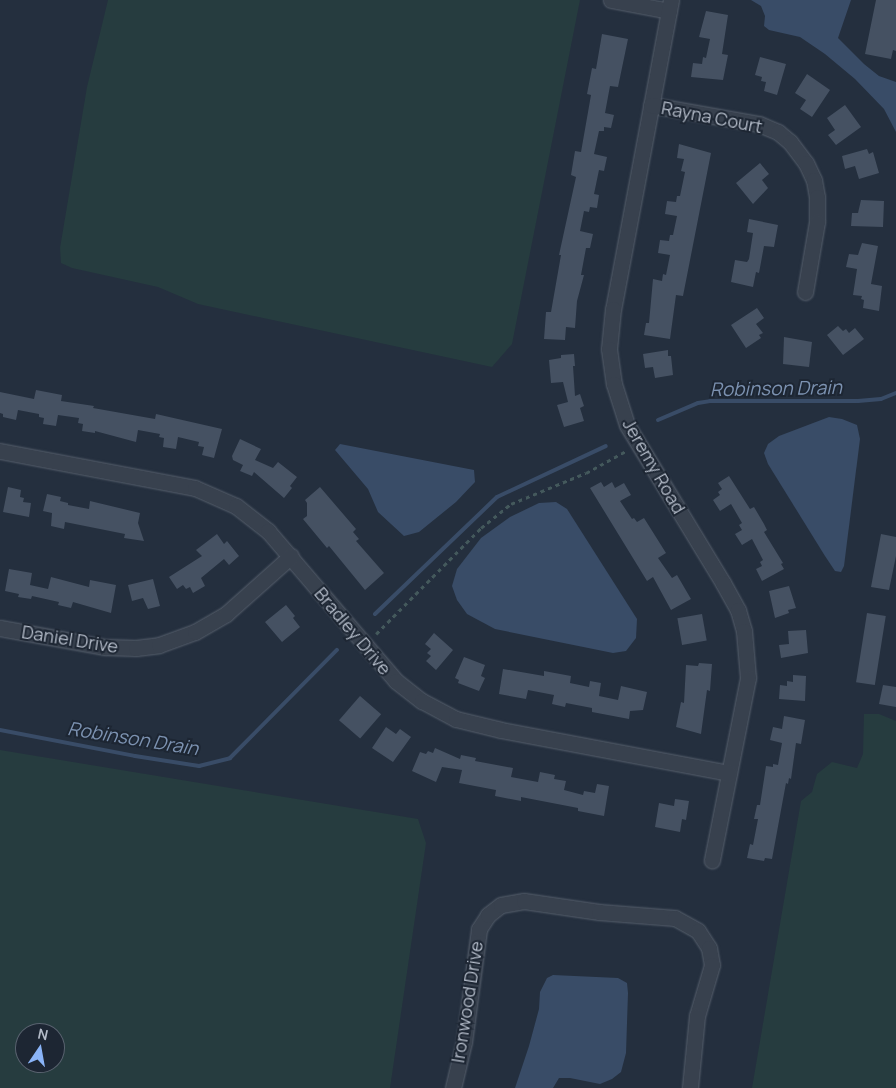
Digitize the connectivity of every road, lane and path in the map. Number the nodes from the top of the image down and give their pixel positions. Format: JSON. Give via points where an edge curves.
{"nodes":[{"id":1,"x":611,"y":0,"type":"edge"},
{"id":2,"x":670,"y":5,"type":"edge"},
{"id":3,"x":652,"y":105,"type":"junction"},
{"id":4,"x":805,"y":292,"type":"dead end"},
{"id":5,"x":0,"y":450,"type":"edge"},
{"id":6,"x":626,"y":451,"type":"dead end"},
{"id":7,"x":291,"y":556,"type":"junction"},
{"id":8,"x":0,"y":628,"type":"edge"},
{"id":9,"x":376,"y":634,"type":"dead end"},
{"id":10,"x":729,"y":774,"type":"junction"},
{"id":11,"x":712,"y":860,"type":"dead end"},
{"id":12,"x":453,"y":1088,"type":"edge"},
{"id":13,"x":690,"y":1088,"type":"edge"}],
"edges":[{"from":1,"to":2,"type":"street"},
{"from":2,"to":3,"type":"street","name":"Jeremy Road"},
{"from":3,"to":4,"type":"street","name":"Rayna Court","via":[[759,124],[778,132],[790,142],[806,163],[818,197]]},
{"from":3,"to":10,"type":"street","name":"Jeremy Road","via":[[613,309],[610,361],[627,425],[738,610],[744,631],[748,678]]},
{"from":5,"to":7,"type":"street","name":"Bradley Drive","via":[[210,493],[250,516]]},
{"from":6,"to":9,"type":"path","via":[[586,473],[511,504],[482,528]]},
{"from":7,"to":8,"type":"street","name":"Daniel Drive","via":[[226,614],[195,632],[159,645],[105,648]]},
{"from":7,"to":10,"type":"street","name":"Bradley Drive","via":[[396,681],[442,713],[474,724]]},
{"from":10,"to":11,"type":"street","name":"Jeremy Road"},
{"from":12,"to":13,"type":"street","name":"Ironwood Drive","via":[[464,1042],[477,936],[488,915],[501,905],[524,901],[680,920],[698,931],[707,943],[712,965],[696,1024]]}]}
